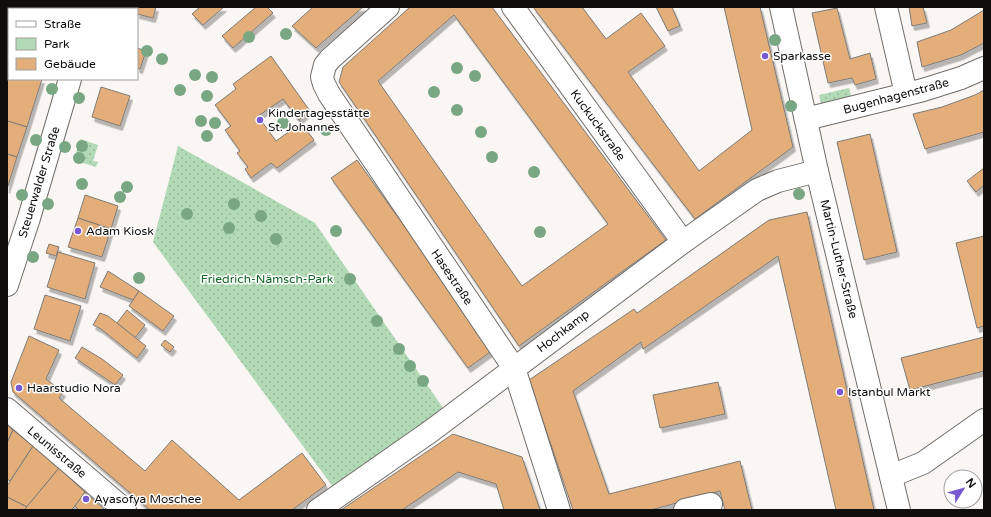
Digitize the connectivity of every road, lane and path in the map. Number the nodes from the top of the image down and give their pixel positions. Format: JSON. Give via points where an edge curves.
{"nodes":[{"id":1,"x":388,"y":7,"type":"edge"},
{"id":2,"x":513,"y":7,"type":"edge"},
{"id":3,"x":781,"y":7,"type":"edge"},
{"id":4,"x":886,"y":7,"type":"edge"},
{"id":5,"x":984,"y":68,"type":"edge"},
{"id":6,"x":70,"y":80,"type":"edge"},
{"id":7,"x":906,"y":94,"type":"junction"},
{"id":8,"x":806,"y":119,"type":"junction"},
{"id":9,"x":817,"y":171,"type":"junction"},
{"id":10,"x":683,"y":242,"type":"junction"},
{"id":11,"x":7,"y":285,"type":"edge"},
{"id":12,"x":514,"y":368,"type":"junction"},
{"id":13,"x":7,"y":409,"type":"edge"},
{"id":14,"x":984,"y":420,"type":"edge"},
{"id":15,"x":891,"y":476,"type":"junction"},
{"id":16,"x":711,"y":504,"type":"dead end"},
{"id":17,"x":125,"y":510,"type":"edge"},
{"id":18,"x":318,"y":510,"type":"edge"},
{"id":19,"x":559,"y":510,"type":"edge"},
{"id":20,"x":685,"y":510,"type":"edge"},
{"id":21,"x":899,"y":510,"type":"edge"}],
"edges":[{"from":1,"to":12,"type":"street","name":"Hasestraße","via":[[325,65],[322,77],[324,84]]},
{"from":2,"to":10,"type":"street","name":"Kuckuckstraße"},
{"from":3,"to":8,"type":"street","name":"Martin-Luther-Straße"},
{"from":4,"to":7,"type":"street"},
{"from":5,"to":7,"type":"street","name":"Bugenhagenstraße","via":[[961,78]]},
{"from":6,"to":11,"type":"street","name":"Steuerwalder Straße"},
{"from":7,"to":8,"type":"street","name":"Bugenhagenstraße"},
{"from":8,"to":9,"type":"street","name":"Martin-Luther-Straße"},
{"from":9,"to":10,"type":"street","name":"Hochkamp","via":[[778,181],[757,190]]},
{"from":9,"to":15,"type":"street","name":"Martin-Luther-Straße"},
{"from":10,"to":12,"type":"street","name":"Hochkamp"},
{"from":12,"to":18,"type":"street","name":"Hochkamp","via":[[431,431]]},
{"from":12,"to":19,"type":"street","name":"Hasestraße"},
{"from":13,"to":17,"type":"street","name":"Leunisstraße"},
{"from":14,"to":15,"type":"street","via":[[923,463]]},
{"from":15,"to":21,"type":"street","name":"Martin-Luther-Straße"},
{"from":16,"to":20,"type":"street"}]}
